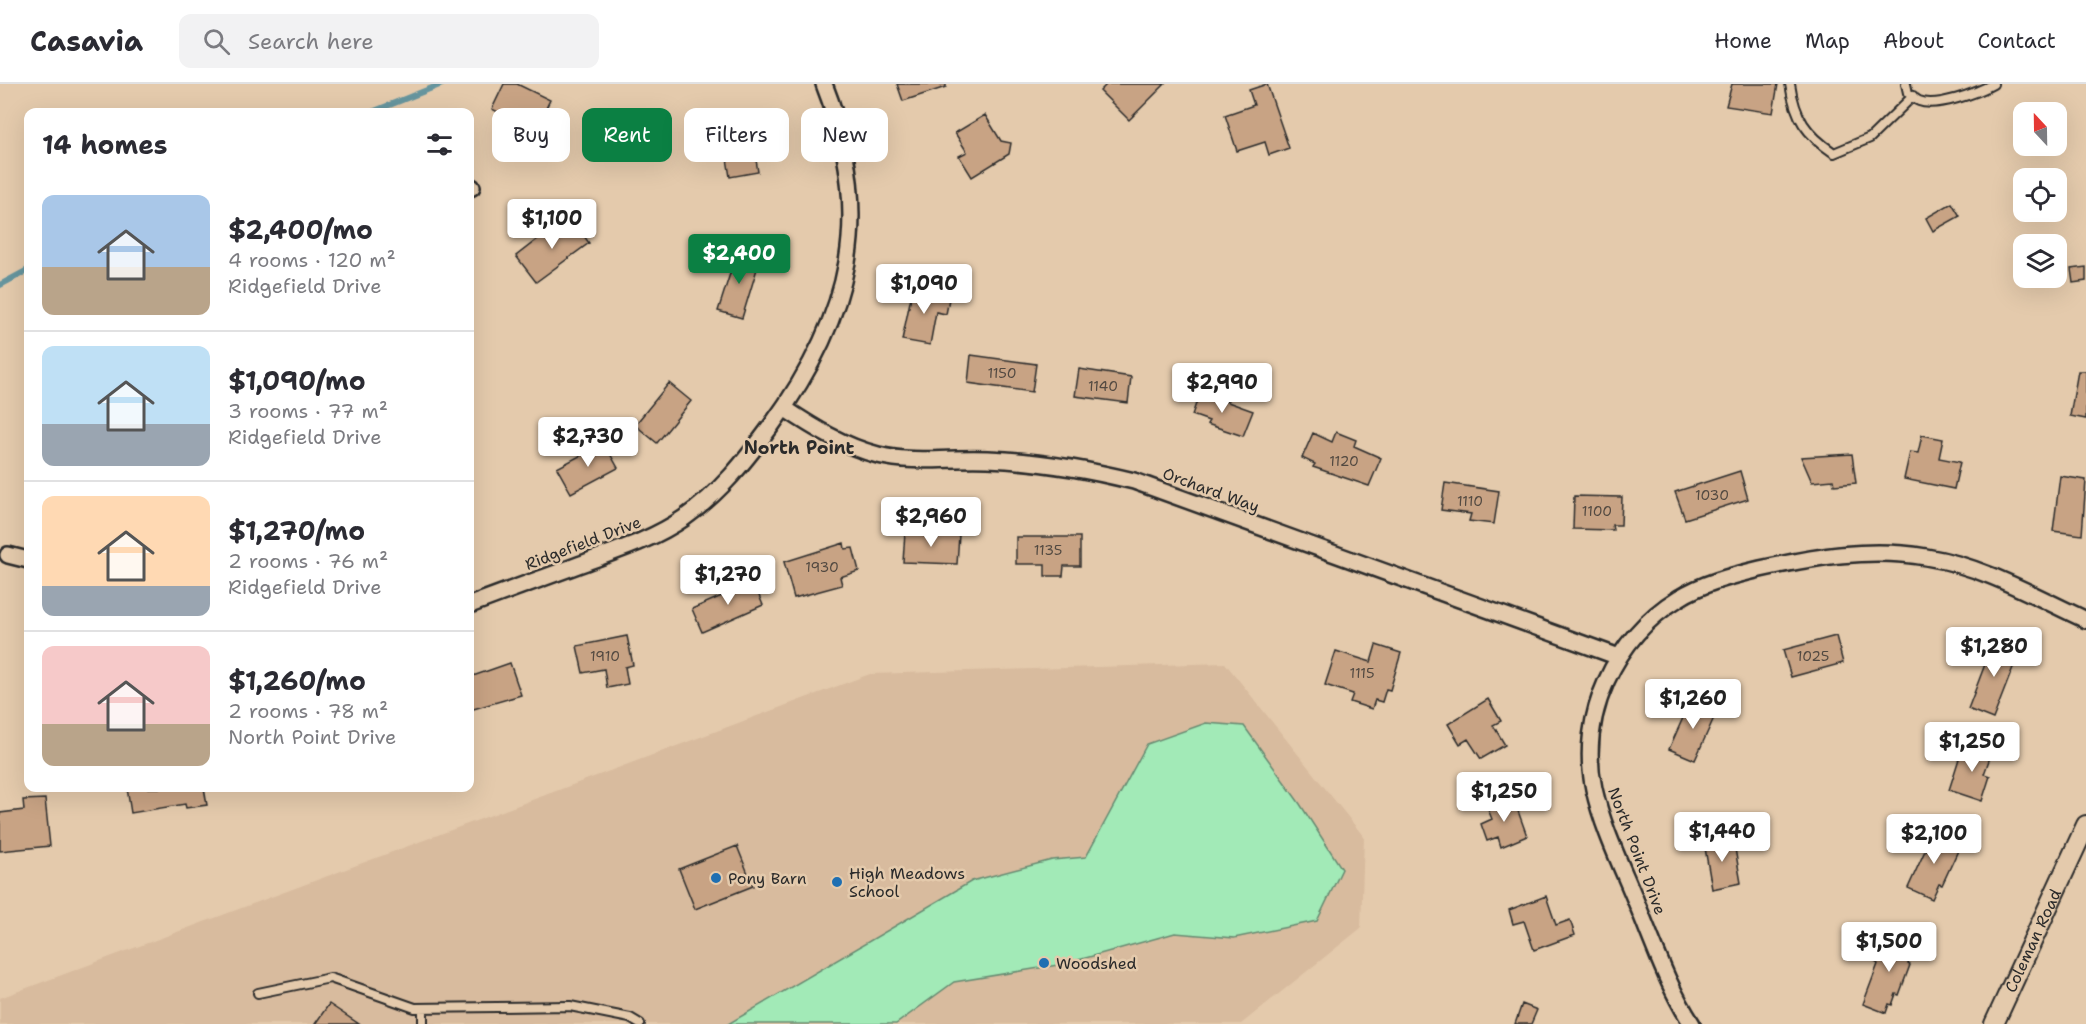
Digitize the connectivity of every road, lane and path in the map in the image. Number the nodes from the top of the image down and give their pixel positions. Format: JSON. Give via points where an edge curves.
{"nodes":[{"id":1,"x":824,"y":84,"type":"edge"},
{"id":2,"x":1790,"y":84,"type":"edge"},
{"id":3,"x":1906,"y":84,"type":"edge"},
{"id":4,"x":1993,"y":84,"type":"edge"},
{"id":5,"x":1913,"y":96,"type":"junction"},
{"id":6,"x":784,"y":408,"type":"junction"},
{"id":7,"x":8,"y":555,"type":"dead end"},
{"id":8,"x":24,"y":559,"type":"edge"},
{"id":9,"x":474,"y":604,"type":"edge"},
{"id":10,"x":2086,"y":620,"type":"edge"},
{"id":11,"x":1619,"y":657,"type":"junction"},
{"id":12,"x":2086,"y":825,"type":"edge"},
{"id":13,"x":258,"y":993,"type":"dead end"},
{"id":14,"x":423,"y":1008,"type":"junction"},
{"id":15,"x":423,"y":1024,"type":"edge"},
{"id":16,"x":640,"y":1024,"type":"edge"},
{"id":17,"x":1692,"y":1024,"type":"edge"},
{"id":18,"x":1994,"y":1024,"type":"edge"}],
"edges":[{"from":1,"to":6,"type":"street","name":"Ridgefield Drive","via":[[847,155],[851,194],[849,249],[837,308],[815,359]]},
{"from":2,"to":5,"type":"lane","via":[[1802,124],[1813,139],[1834,153],[1870,138]]},
{"from":3,"to":5,"type":"lane"},
{"from":4,"to":5,"type":"lane","via":[[1942,101],[1921,102]]},
{"from":6,"to":9,"type":"street","name":"Ridgefield Drive","via":[[746,460],[684,518],[645,540]]},
{"from":6,"to":11,"type":"street","name":"Orchard Way","via":[[832,439],[879,455],[1033,461],[1134,481]]},
{"from":7,"to":8,"type":"street"},
{"from":10,"to":11,"type":"street","name":"North Point Drive","via":[[1978,570],[1926,557],[1873,552],[1814,557],[1704,585],[1656,614]]},
{"from":11,"to":17,"type":"street","name":"North Point Drive","via":[[1604,686],[1594,719],[1594,788],[1604,824],[1669,981]]},
{"from":12,"to":18,"type":"street","name":"Coleman Road"},
{"from":13,"to":14,"type":"lane","via":[[330,978]]},
{"from":14,"to":15,"type":"lane"},
{"from":14,"to":16,"type":"lane","via":[[570,1006],[630,1018]]}]}
